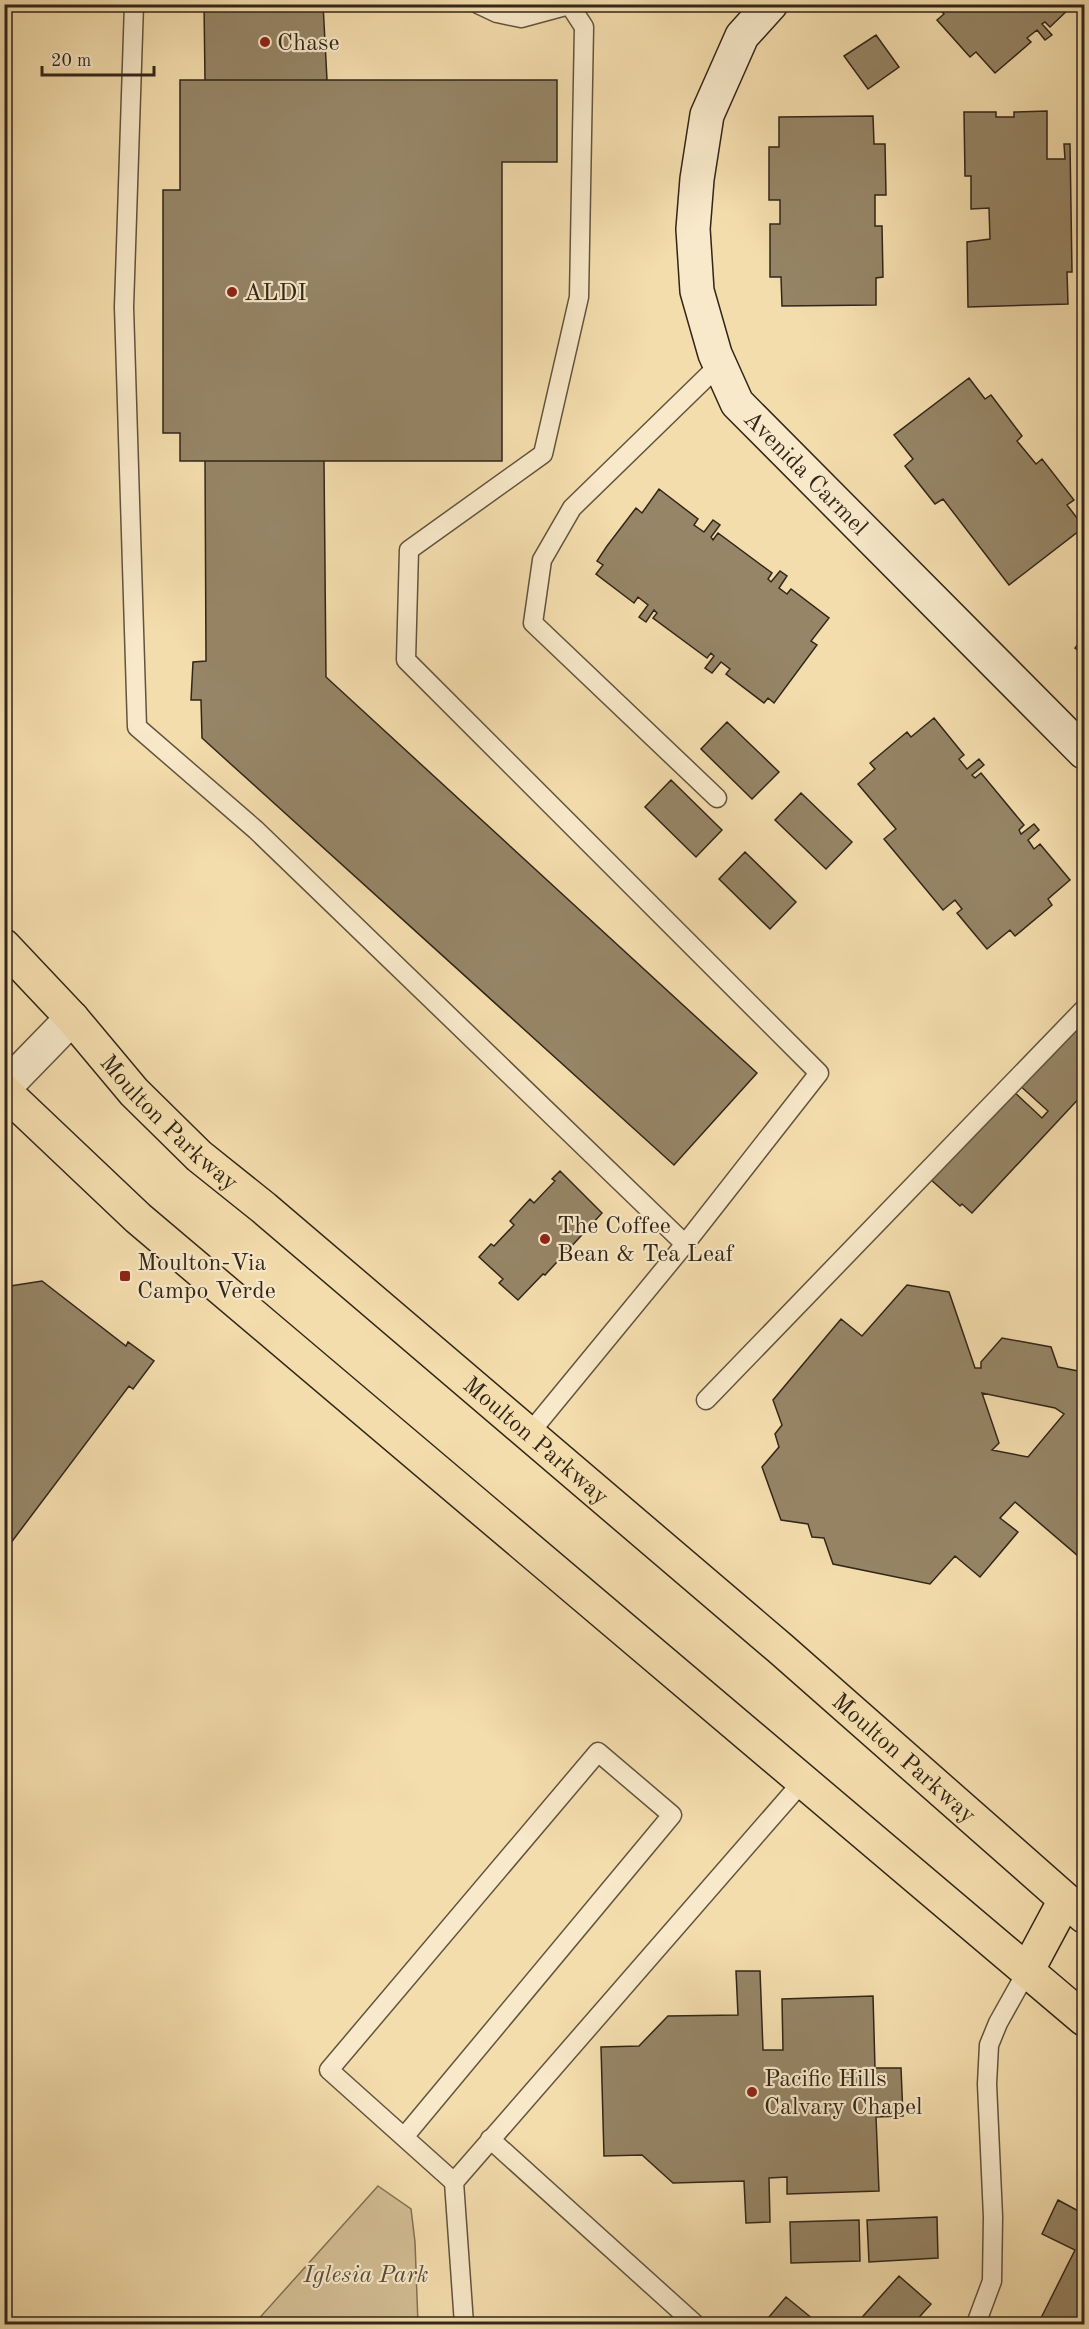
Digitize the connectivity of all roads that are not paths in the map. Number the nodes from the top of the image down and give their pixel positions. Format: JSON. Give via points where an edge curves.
{"nodes":[{"id":1,"x":134,"y":4,"type":"edge"},
{"id":2,"x":478,"y":4,"type":"edge"},
{"id":3,"x":771,"y":4,"type":"edge"},
{"id":4,"x":569,"y":5,"type":"edge"},
{"id":5,"x":720,"y":364,"type":"junction"},
{"id":6,"x":1084,"y":752,"type":"edge"},
{"id":7,"x":717,"y":798,"type":"dead end"},
{"id":8,"x":4,"y":946,"type":"edge"},
{"id":9,"x":1084,"y":1009,"type":"edge"},
{"id":10,"x":72,"y":1018,"type":"junction"},
{"id":11,"x":4,"y":1089,"type":"edge"},
{"id":12,"x":685,"y":1245,"type":"junction"},
{"id":13,"x":706,"y":1400,"type":"dead end"},
{"id":14,"x":528,"y":1435,"type":"junction"},
{"id":15,"x":803,"y":1781,"type":"junction"},
{"id":16,"x":1075,"y":1908,"type":"edge"},
{"id":17,"x":1027,"y":1971,"type":"junction"},
{"id":18,"x":1084,"y":2019,"type":"edge"},
{"id":19,"x":404,"y":2137,"type":"junction"},
{"id":20,"x":490,"y":2139,"type":"junction"},
{"id":21,"x":454,"y":2182,"type":"junction"},
{"id":22,"x":464,"y":2325,"type":"edge"},
{"id":23,"x":695,"y":2325,"type":"edge"},
{"id":24,"x":976,"y":2325,"type":"edge"}],
"edges":[{"from":1,"to":12,"type":"lane","via":[[124,307],[137,727],[256,830]]},
{"from":2,"to":4,"type":"lane","via":[[520,18]]},
{"from":3,"to":5,"type":"street","name":"Avenida Carmel","via":[[742,36],[707,115],[697,179],[693,229],[697,291]]},
{"from":4,"to":12,"type":"lane","via":[[584,27],[579,297],[543,454],[409,550],[406,660],[819,1073]]},
{"from":5,"to":6,"type":"street","name":"Avenida Carmel","via":[[737,403]]},
{"from":5,"to":7,"type":"lane","via":[[572,508],[543,560],[532,623]]},
{"from":8,"to":10,"type":"main road","name":"Moulton Parkway"},
{"from":9,"to":13,"type":"lane"},
{"from":10,"to":11,"type":"street"},
{"from":10,"to":14,"type":"main road","name":"Moulton Parkway","via":[[134,1092],[199,1156]]},
{"from":11,"to":15,"type":"main road","via":[[147,1226]]},
{"from":12,"to":14,"type":"lane"},
{"from":14,"to":16,"type":"main road","name":"Moulton Parkway","via":[[781,1649]]},
{"from":15,"to":17,"type":"main road"},
{"from":15,"to":20,"type":"lane"},
{"from":16,"to":17,"type":"main road"},
{"from":17,"to":18,"type":"main road"},
{"from":17,"to":24,"type":"lane","via":[[990,2044],[987,2084],[992,2281]]},
{"from":19,"to":19,"type":"lane","via":[[672,1815],[598,1752],[329,2070]]},
{"from":19,"to":21,"type":"lane"},
{"from":20,"to":21,"type":"lane"},
{"from":20,"to":23,"type":"lane"},
{"from":21,"to":22,"type":"lane"}]}
